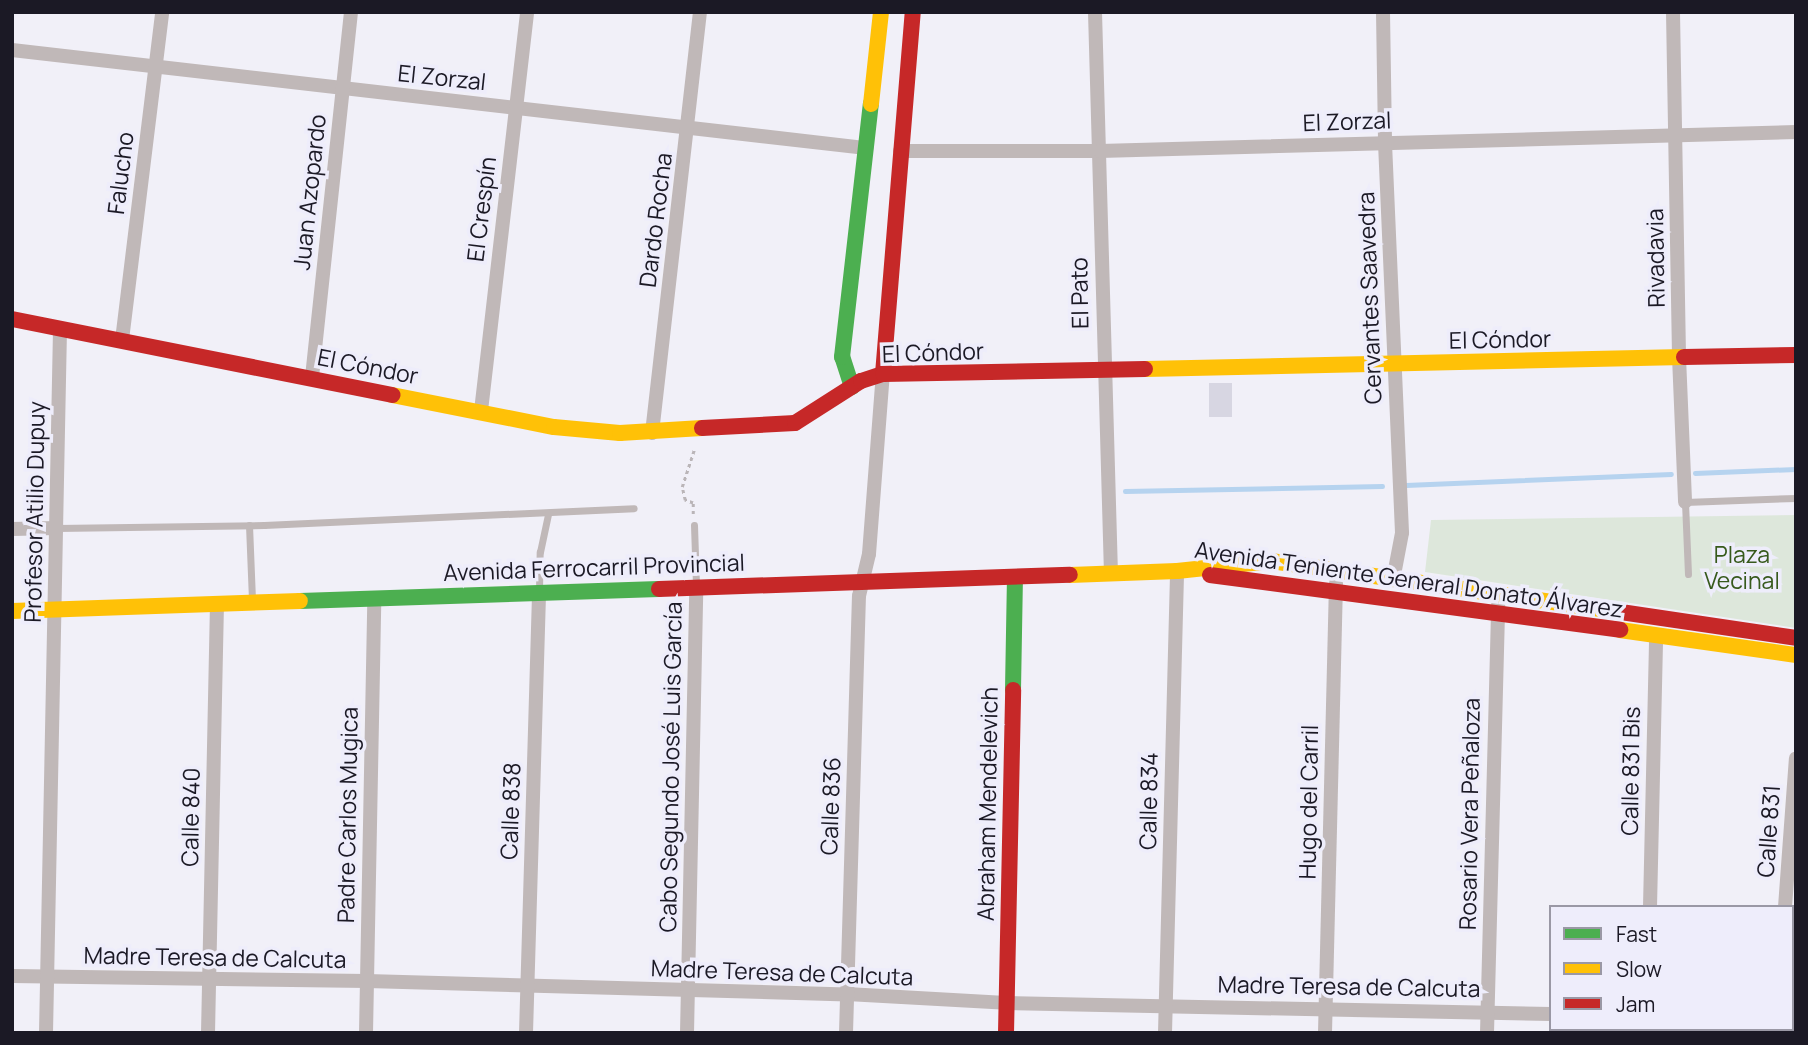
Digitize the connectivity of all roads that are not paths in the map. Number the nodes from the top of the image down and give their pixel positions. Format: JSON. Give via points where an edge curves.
{"nodes":[{"id":1,"x":162,"y":12,"type":"edge"},
{"id":2,"x":351,"y":12,"type":"edge"},
{"id":3,"x":527,"y":12,"type":"edge"},
{"id":4,"x":700,"y":12,"type":"edge"},
{"id":5,"x":881,"y":12,"type":"edge"},
{"id":6,"x":913,"y":12,"type":"edge"},
{"id":7,"x":1095,"y":12,"type":"edge"},
{"id":8,"x":1383,"y":12,"type":"edge"},
{"id":9,"x":1673,"y":12,"type":"edge"},
{"id":10,"x":12,"y":50,"type":"edge"},
{"id":11,"x":155,"y":66,"type":"junction"},
{"id":12,"x":344,"y":88,"type":"junction"},
{"id":13,"x":516,"y":108,"type":"junction"},
{"id":14,"x":689,"y":126,"type":"junction"},
{"id":15,"x":1796,"y":132,"type":"edge"},
{"id":16,"x":1676,"y":136,"type":"junction"},
{"id":17,"x":1385,"y":143,"type":"junction"},
{"id":18,"x":866,"y":148,"type":"junction"},
{"id":19,"x":900,"y":151,"type":"junction"},
{"id":20,"x":1100,"y":151,"type":"junction"},
{"id":21,"x":12,"y":319,"type":"edge"},
{"id":22,"x":60,"y":328,"type":"junction"},
{"id":23,"x":122,"y":340,"type":"junction"},
{"id":24,"x":1796,"y":355,"type":"edge"},
{"id":25,"x":1679,"y":357,"type":"junction"},
{"id":26,"x":1394,"y":364,"type":"junction"},
{"id":27,"x":1104,"y":371,"type":"junction"},
{"id":28,"x":883,"y":374,"type":"junction"},
{"id":29,"x":312,"y":377,"type":"junction"},
{"id":30,"x":852,"y":387,"type":"junction"},
{"id":31,"x":481,"y":411,"type":"junction"},
{"id":32,"x":652,"y":433,"type":"junction"},
{"id":33,"x":1796,"y":498,"type":"edge"},
{"id":34,"x":1685,"y":502,"type":"junction"},
{"id":35,"x":634,"y":508,"type":"dead end"},
{"id":36,"x":548,"y":513,"type":"junction"},
{"id":37,"x":249,"y":525,"type":"junction"},
{"id":38,"x":694,"y":525,"type":"road end"},
{"id":39,"x":57,"y":528,"type":"junction"},
{"id":40,"x":12,"y":529,"type":"edge"},
{"id":41,"x":1177,"y":571,"type":"junction"},
{"id":42,"x":1337,"y":572,"type":"junction"},
{"id":43,"x":1111,"y":573,"type":"junction"},
{"id":44,"x":1688,"y":574,"type":"dead end"},
{"id":45,"x":1014,"y":577,"type":"junction"},
{"id":46,"x":1393,"y":580,"type":"junction"},
{"id":47,"x":862,"y":582,"type":"junction"},
{"id":48,"x":696,"y":586,"type":"junction"},
{"id":49,"x":1336,"y":590,"type":"junction"},
{"id":50,"x":540,"y":592,"type":"junction"},
{"id":51,"x":374,"y":598,"type":"junction"},
{"id":52,"x":252,"y":602,"type":"junction"},
{"id":53,"x":217,"y":603,"type":"junction"},
{"id":54,"x":1498,"y":605,"type":"junction"},
{"id":55,"x":55,"y":610,"type":"junction"},
{"id":56,"x":12,"y":611,"type":"edge"},
{"id":57,"x":1656,"y":636,"type":"junction"},
{"id":58,"x":1796,"y":638,"type":"edge"},
{"id":59,"x":1796,"y":655,"type":"edge"},
{"id":60,"x":1796,"y":758,"type":"edge"},
{"id":61,"x":1650,"y":905,"type":"edge"},
{"id":62,"x":1785,"y":905,"type":"edge"},
{"id":63,"x":12,"y":976,"type":"edge"},
{"id":64,"x":48,"y":977,"type":"junction"},
{"id":65,"x":209,"y":979,"type":"junction"},
{"id":66,"x":367,"y":982,"type":"junction"},
{"id":67,"x":527,"y":988,"type":"junction"},
{"id":68,"x":688,"y":991,"type":"junction"},
{"id":69,"x":847,"y":994,"type":"junction"},
{"id":70,"x":1006,"y":1003,"type":"junction"},
{"id":71,"x":1166,"y":1005,"type":"junction"},
{"id":72,"x":1326,"y":1011,"type":"junction"},
{"id":73,"x":1487,"y":1011,"type":"junction"},
{"id":74,"x":1549,"y":1014,"type":"edge"},
{"id":75,"x":46,"y":1033,"type":"edge"},
{"id":76,"x":208,"y":1033,"type":"edge"},
{"id":77,"x":366,"y":1033,"type":"edge"},
{"id":78,"x":526,"y":1033,"type":"edge"},
{"id":79,"x":687,"y":1033,"type":"edge"},
{"id":80,"x":846,"y":1033,"type":"edge"},
{"id":81,"x":1006,"y":1033,"type":"edge"},
{"id":82,"x":1166,"y":1033,"type":"edge"},
{"id":83,"x":1325,"y":1033,"type":"edge"},
{"id":84,"x":1486,"y":1033,"type":"edge"}],
"edges":[{"from":1,"to":11,"type":"street","name":"Falucho"},
{"from":2,"to":12,"type":"street","name":"Juan Azopardo"},
{"from":3,"to":13,"type":"street","name":"El Crespín"},
{"from":4,"to":14,"type":"street","name":"Dardo Rocha"},
{"from":5,"to":18,"type":"main road"},
{"from":6,"to":19,"type":"main road"},
{"from":7,"to":20,"type":"street","name":"El Pato"},
{"from":8,"to":17,"type":"street","name":"Cervantes Saavedra"},
{"from":9,"to":16,"type":"street","name":"Rivadavia"},
{"from":10,"to":11,"type":"street","name":"El Zorzal"},
{"from":11,"to":12,"type":"street","name":"El Zorzal"},
{"from":11,"to":23,"type":"street","name":"Falucho"},
{"from":12,"to":13,"type":"street","name":"El Zorzal"},
{"from":12,"to":29,"type":"street","name":"Juan Azopardo"},
{"from":13,"to":14,"type":"street","name":"El Zorzal"},
{"from":13,"to":31,"type":"street","name":"El Crespín"},
{"from":14,"to":18,"type":"street","name":"El Zorzal"},
{"from":14,"to":32,"type":"street","name":"Dardo Rocha"},
{"from":15,"to":16,"type":"street","name":"El Zorzal"},
{"from":16,"to":17,"type":"street","name":"El Zorzal"},
{"from":16,"to":25,"type":"street","name":"Rivadavia"},
{"from":17,"to":20,"type":"street","name":"El Zorzal"},
{"from":17,"to":26,"type":"street","name":"Cervantes Saavedra"},
{"from":18,"to":30,"type":"main road","via":[[842,357]]},
{"from":19,"to":20,"type":"street","name":"El Zorzal"},
{"from":19,"to":28,"type":"main road"},
{"from":20,"to":27,"type":"street","name":"El Pato"},
{"from":21,"to":22,"type":"main road","name":"El Cóndor"},
{"from":22,"to":23,"type":"main road","name":"El Cóndor"},
{"from":22,"to":39,"type":"street","name":"Profesor Atilio Dupuy"},
{"from":23,"to":29,"type":"main road","name":"El Cóndor"},
{"from":24,"to":25,"type":"main road","name":"El Cóndor"},
{"from":25,"to":26,"type":"main road","name":"El Cóndor"},
{"from":25,"to":34,"type":"street","name":"Rivadavia"},
{"from":26,"to":27,"type":"main road","name":"El Cóndor"},
{"from":26,"to":46,"type":"street","name":"Cervantes Saavedra","via":[[1402,533]]},
{"from":27,"to":28,"type":"main road","name":"El Cóndor"},
{"from":27,"to":43,"type":"street","name":"El Pato"},
{"from":28,"to":30,"type":"main road","name":"El Cóndor"},
{"from":28,"to":47,"type":"street","name":"Calle 836","via":[[869,554]]},
{"from":29,"to":31,"type":"main road","name":"El Cóndor"},
{"from":30,"to":32,"type":"main road","name":"El Cóndor","via":[[795,423]]},
{"from":31,"to":32,"type":"main road","name":"El Cóndor","via":[[554,427]]},
{"from":33,"to":34,"type":"lane"},
{"from":34,"to":44,"type":"lane"},
{"from":35,"to":36,"type":"lane"},
{"from":36,"to":37,"type":"lane"},
{"from":36,"to":50,"type":"lane","via":[[540,552]]},
{"from":37,"to":39,"type":"lane"},
{"from":37,"to":52,"type":"lane"},
{"from":38,"to":48,"type":"lane"},
{"from":39,"to":40,"type":"street"},
{"from":39,"to":55,"type":"street","name":"Profesor Atilio Dupuy"},
{"from":41,"to":42,"type":"main road","name":"Avenida Teniente General Donato Álvarez","via":[[1271,561]]},
{"from":41,"to":43,"type":"main road","name":"Avenida Ferrocarril Provincial"},
{"from":41,"to":49,"type":"main road","name":"Avenida Teniente General Donato Álvarez"},
{"from":41,"to":71,"type":"street","name":"Calle 834"},
{"from":42,"to":46,"type":"main road","name":"Avenida Teniente General Donato Álvarez"},
{"from":42,"to":49,"type":"street","name":"Hugo del Carril"},
{"from":43,"to":45,"type":"main road","name":"Avenida Ferrocarril Provincial"},
{"from":45,"to":47,"type":"main road","name":"Avenida Ferrocarril Provincial"},
{"from":45,"to":70,"type":"main road","name":"Abraham Mendelevich"},
{"from":46,"to":54,"type":"main road","name":"Avenida Teniente General Donato Álvarez"},
{"from":47,"to":48,"type":"main road","name":"Avenida Ferrocarril Provincial"},
{"from":47,"to":69,"type":"street","name":"Calle 836"},
{"from":48,"to":50,"type":"main road","name":"Avenida Ferrocarril Provincial"},
{"from":48,"to":68,"type":"street","name":"Cabo Segundo José Luis García"},
{"from":49,"to":54,"type":"main road","name":"Avenida Teniente General Donato Álvarez"},
{"from":49,"to":72,"type":"street","name":"Hugo del Carril"},
{"from":50,"to":51,"type":"main road","name":"Avenida Ferrocarril Provincial"},
{"from":50,"to":67,"type":"street","name":"Calle 838"},
{"from":51,"to":52,"type":"main road","name":"Avenida Ferrocarril Provincial"},
{"from":51,"to":66,"type":"street","name":"Padre Carlos Mugica"},
{"from":52,"to":53,"type":"main road","name":"Avenida Ferrocarril Provincial"},
{"from":53,"to":55,"type":"main road","name":"Avenida Ferrocarril Provincial"},
{"from":53,"to":65,"type":"street","name":"Calle 840"},
{"from":54,"to":57,"type":"main road","name":"Avenida Teniente General Donato Álvarez"},
{"from":54,"to":58,"type":"main road","name":"Avenida Teniente General Donato Álvarez"},
{"from":54,"to":73,"type":"street","name":"Rosario Vera Peñaloza"},
{"from":55,"to":56,"type":"main road","name":"Avenida Ferrocarril Provincial"},
{"from":55,"to":64,"type":"street","name":"Profesor Atilio Dupuy"},
{"from":57,"to":59,"type":"main road","name":"Avenida Teniente General Donato Álvarez"},
{"from":57,"to":61,"type":"street","name":"Calle 831 Bis"},
{"from":60,"to":62,"type":"street","name":"Calle 831"},
{"from":63,"to":64,"type":"street","name":"Madre Teresa de Calcuta"},
{"from":64,"to":65,"type":"street","name":"Madre Teresa de Calcuta"},
{"from":64,"to":75,"type":"street","name":"Profesor Atilio Dupuy"},
{"from":65,"to":66,"type":"street","name":"Madre Teresa de Calcuta"},
{"from":65,"to":76,"type":"street","name":"Calle 840"},
{"from":66,"to":67,"type":"street","name":"Madre Teresa de Calcuta"},
{"from":66,"to":77,"type":"street","name":"Padre Carlos Mugica"},
{"from":67,"to":68,"type":"street","name":"Madre Teresa de Calcuta"},
{"from":67,"to":78,"type":"street","name":"Calle 838"},
{"from":68,"to":69,"type":"street","name":"Madre Teresa de Calcuta"},
{"from":68,"to":79,"type":"street","name":"Cabo Segundo José Luis García"},
{"from":69,"to":70,"type":"street","name":"Madre Teresa de Calcuta"},
{"from":69,"to":80,"type":"street","name":"Calle 836"},
{"from":70,"to":71,"type":"street","name":"Madre Teresa de Calcuta"},
{"from":70,"to":81,"type":"main road","name":"Abraham Mendelevich"},
{"from":71,"to":72,"type":"street","name":"Madre Teresa de Calcuta"},
{"from":71,"to":82,"type":"street","name":"Calle 834"},
{"from":72,"to":73,"type":"street","name":"Madre Teresa de Calcuta"},
{"from":72,"to":83,"type":"street","name":"Hugo del Carril"},
{"from":73,"to":74,"type":"street","name":"Madre Teresa de Calcuta"},
{"from":73,"to":84,"type":"street","name":"Rosario Vera Peñaloza"}]}
